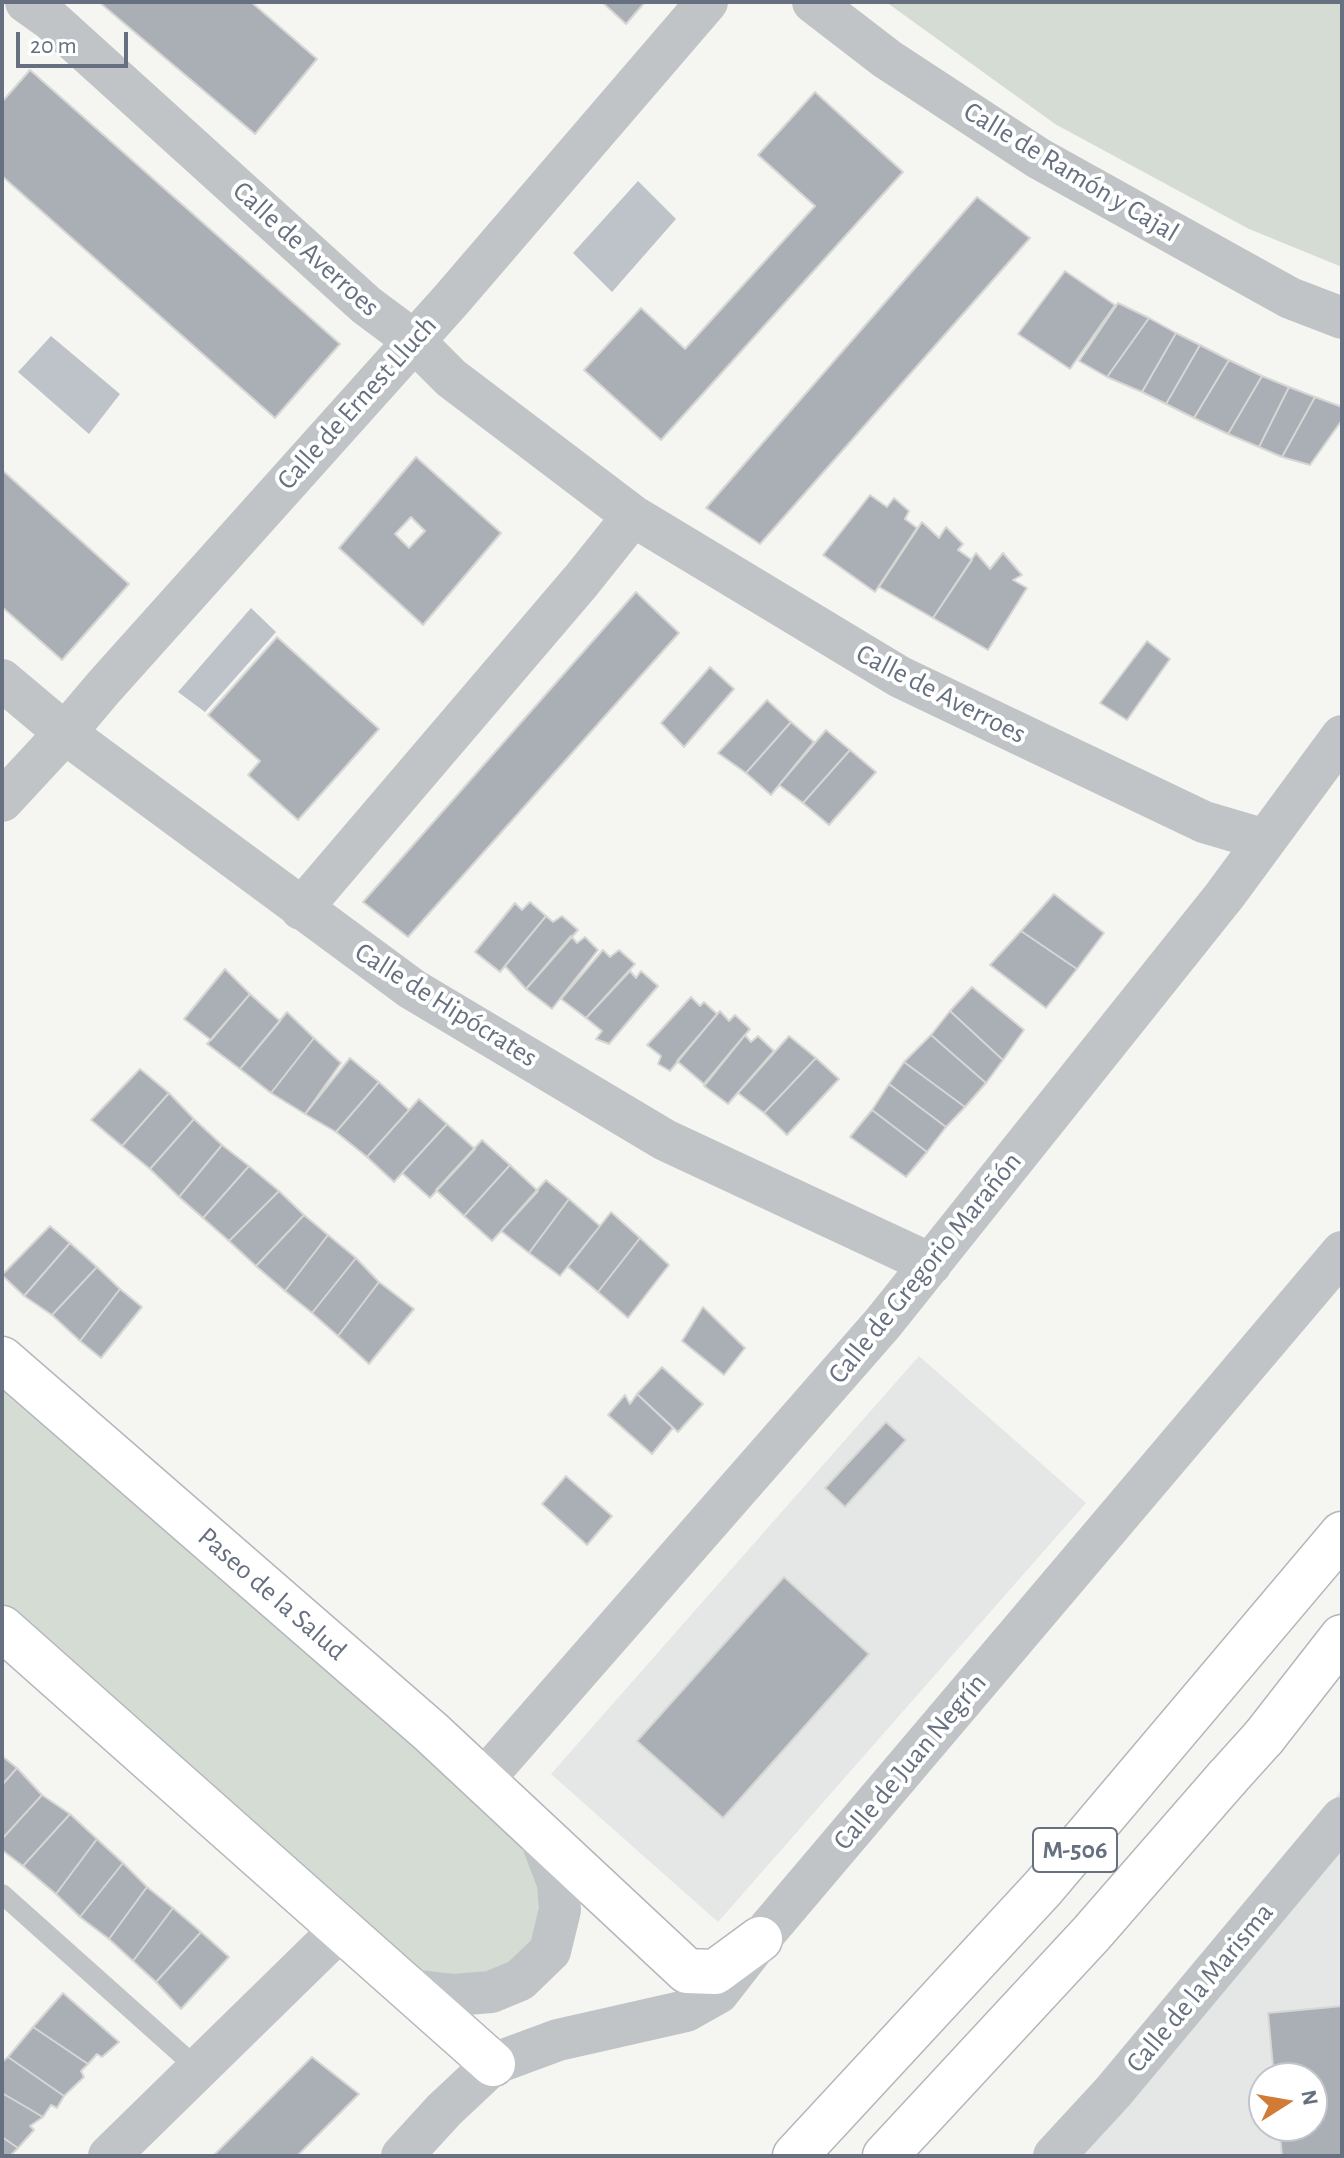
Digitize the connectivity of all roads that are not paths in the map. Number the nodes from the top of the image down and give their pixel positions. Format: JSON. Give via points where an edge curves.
{"nodes":[{"id":1,"x":26,"y":2,"type":"edge"},
{"id":2,"x":707,"y":2,"type":"edge"},
{"id":3,"x":813,"y":2,"type":"edge"},
{"id":4,"x":1342,"y":318,"type":"edge"},
{"id":5,"x":413,"y":340,"type":"junction"},
{"id":6,"x":633,"y":516,"type":"junction"},
{"id":7,"x":2,"y":680,"type":"edge"},
{"id":8,"x":65,"y":733,"type":"junction"},
{"id":9,"x":1342,"y":736,"type":"edge"},
{"id":10,"x":2,"y":801,"type":"edge"},
{"id":11,"x":1265,"y":840,"type":"junction"},
{"id":12,"x":301,"y":909,"type":"junction"},
{"id":13,"x":1342,"y":1252,"type":"edge"},
{"id":14,"x":931,"y":1264,"type":"junction"},
{"id":15,"x":2,"y":1359,"type":"edge"},
{"id":16,"x":1342,"y":1534,"type":"edge"},
{"id":17,"x":2,"y":1628,"type":"edge"},
{"id":18,"x":1342,"y":1637,"type":"edge"},
{"id":19,"x":1342,"y":1677,"type":"edge"},
{"id":20,"x":1264,"y":1737,"type":"junction"},
{"id":21,"x":483,"y":1780,"type":"junction"},
{"id":22,"x":1342,"y":1818,"type":"edge"},
{"id":23,"x":539,"y":1833,"type":"junction"},
{"id":24,"x":2,"y":1894,"type":"edge"},
{"id":25,"x":342,"y":1928,"type":"junction"},
{"id":26,"x":760,"y":1939,"type":"junction"},
{"id":27,"x":665,"y":1950,"type":"junction"},
{"id":28,"x":411,"y":1990,"type":"junction"},
{"id":29,"x":641,"y":2020,"type":"junction"},
{"id":30,"x":493,"y":2064,"type":"junction"},
{"id":31,"x":198,"y":2069,"type":"junction"},
{"id":32,"x":109,"y":2156,"type":"edge"},
{"id":33,"x":402,"y":2156,"type":"edge"},
{"id":34,"x":795,"y":2156,"type":"edge"},
{"id":35,"x":885,"y":2156,"type":"edge"},
{"id":36,"x":1054,"y":2156,"type":"edge"}],
"edges":[{"from":1,"to":5,"type":"street","name":"Calle de Averroes","via":[[366,305]]},
{"from":2,"to":5,"type":"street","name":"Calle de Ernest Lluch"},
{"from":3,"to":4,"type":"street","name":"Calle de Ramón y Cajal","via":[[887,59],[1038,158],[1290,298]]},
{"from":5,"to":6,"type":"street","name":"Calle de Averroes","via":[[451,378]]},
{"from":5,"to":8,"type":"street","name":"Calle de Ernest Lluch"},
{"from":6,"to":11,"type":"street","name":"Calle de Averroes","via":[[900,677],[1204,822]]},
{"from":6,"to":12,"type":"street"},
{"from":7,"to":8,"type":"street","name":"Calle de Hipócrates"},
{"from":8,"to":10,"type":"street","name":"Calle de Ernest Lluch"},
{"from":8,"to":12,"type":"street","name":"Calle de Hipócrates"},
{"from":9,"to":11,"type":"street","name":"Calle de Gregorio Marañón"},
{"from":11,"to":14,"type":"street","name":"Calle de Gregorio Marañón"},
{"from":12,"to":14,"type":"street","name":"Calle de Hipócrates","via":[[412,989],[665,1140]]},
{"from":13,"to":26,"type":"street","name":"Calle de Juan Negrín"},
{"from":14,"to":21,"type":"street","name":"Calle de Gregorio Marañón"},
{"from":15,"to":21,"type":"main road","name":"Paseo de la Salud"},
{"from":16,"to":34,"type":"main road","number":"M-506","via":[[1043,1888]]},
{"from":17,"to":25,"type":"main road"},
{"from":18,"to":20,"type":"main road","number":"M-506"},
{"from":19,"to":20,"type":"main road"},
{"from":20,"to":35,"type":"main road","number":"M-506"},
{"from":21,"to":23,"type":"main road","name":"Paseo de la Salud"},
{"from":22,"to":36,"type":"street","name":"Calle de la Marisma"},
{"from":23,"to":27,"type":"main road","name":"Paseo de la Salud"},
{"from":23,"to":28,"type":"street","name":"Paseo de la Salud","via":[[558,1883],[560,1910],[550,1951],[520,1980],[491,1992]]},
{"from":24,"to":31,"type":"lane"},
{"from":25,"to":28,"type":"main road"},
{"from":25,"to":31,"type":"street"},
{"from":26,"to":27,"type":"main road","name":"Paseo de la Salud","via":[[715,1972],[687,1971]]},
{"from":26,"to":29,"type":"street","name":"Calle de Juan Negrín","via":[[718,1993],[686,2011]]},
{"from":27,"to":29,"type":"street","via":[[668,1981],[661,2001]]},
{"from":28,"to":30,"type":"main road"},
{"from":29,"to":30,"type":"street","name":"Calle de Juan Negrín","via":[[558,2040]]},
{"from":30,"to":33,"type":"street","name":"Calle de Juan Negrín"},
{"from":31,"to":32,"type":"street"}]}
